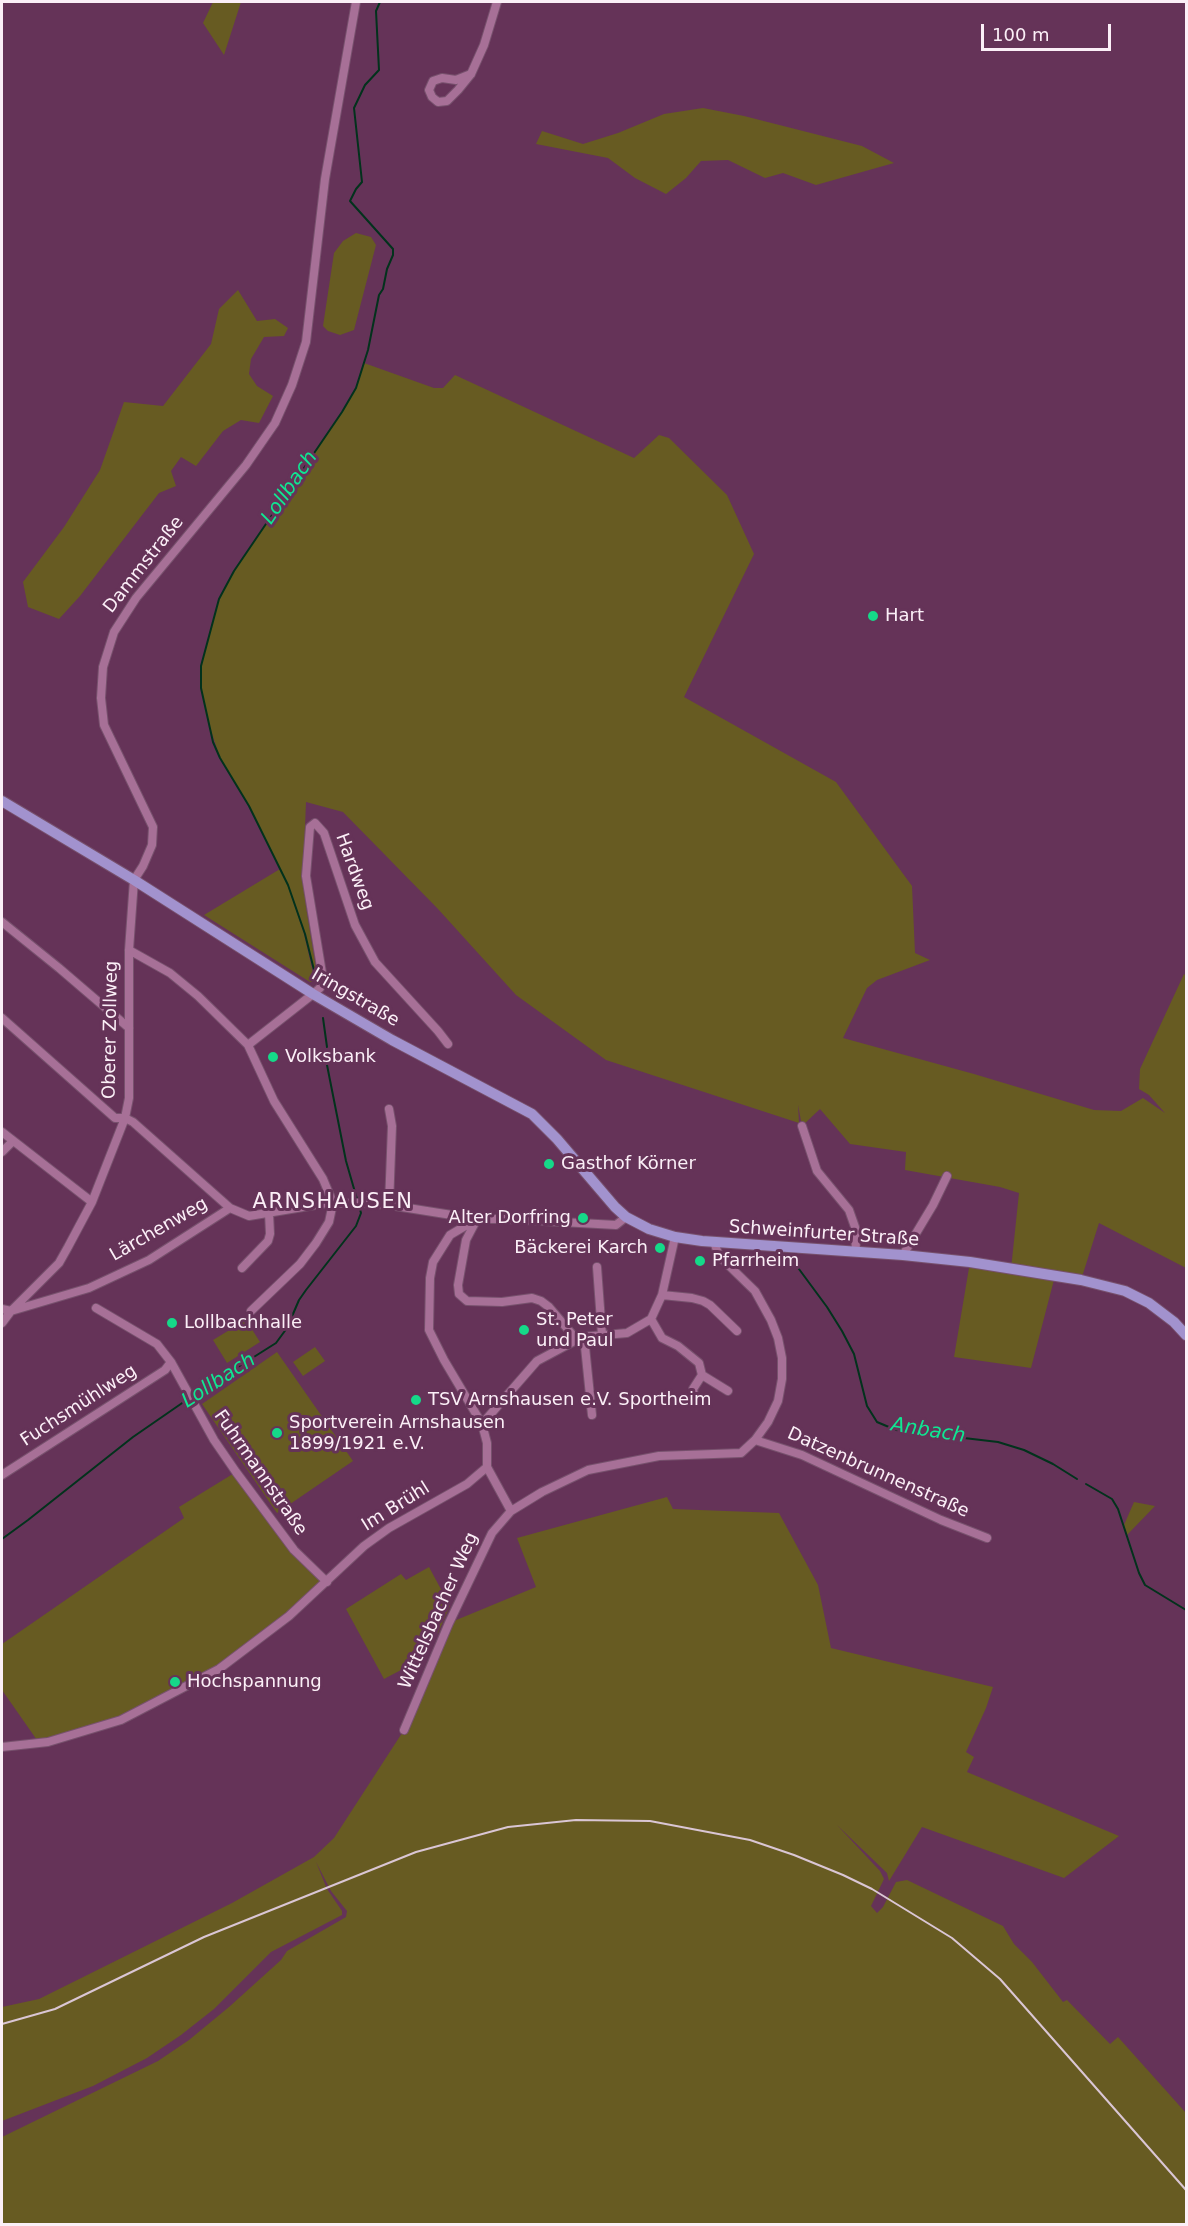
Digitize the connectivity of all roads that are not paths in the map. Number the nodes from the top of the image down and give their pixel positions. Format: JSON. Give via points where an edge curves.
{"nodes":[{"id":1,"x":356,"y":2,"type":"edge"},
{"id":2,"x":497,"y":2,"type":"edge"},
{"id":3,"x":471,"y":74,"type":"junction"},
{"id":4,"x":2,"y":801,"type":"edge"},
{"id":5,"x":134,"y":880,"type":"junction"},
{"id":6,"x":2,"y":922,"type":"edge"},
{"id":7,"x":129,"y":950,"type":"junction"},
{"id":8,"x":313,"y":994,"type":"junction"},
{"id":9,"x":2,"y":1018,"type":"edge"},
{"id":10,"x":129,"y":1028,"type":"junction"},
{"id":11,"x":448,"y":1044,"type":"dead end"},
{"id":12,"x":248,"y":1046,"type":"junction"},
{"id":13,"x":390,"y":1108,"type":"dead end"},
{"id":14,"x":125,"y":1118,"type":"junction"},
{"id":15,"x":802,"y":1126,"type":"dead end"},
{"id":16,"x":2,"y":1132,"type":"edge"},
{"id":17,"x":13,"y":1141,"type":"junction"},
{"id":18,"x":2,"y":1152,"type":"edge"},
{"id":19,"x":947,"y":1176,"type":"dead end"},
{"id":20,"x":92,"y":1202,"type":"junction"},
{"id":21,"x":333,"y":1203,"type":"junction"},
{"id":22,"x":388,"y":1205,"type":"junction"},
{"id":23,"x":230,"y":1208,"type":"junction"},
{"id":24,"x":269,"y":1213,"type":"junction"},
{"id":25,"x":626,"y":1217,"type":"junction"},
{"id":26,"x":477,"y":1219,"type":"junction"},
{"id":27,"x":675,"y":1238,"type":"junction"},
{"id":28,"x":714,"y":1242,"type":"junction"},
{"id":29,"x":856,"y":1252,"type":"junction"},
{"id":30,"x":903,"y":1255,"type":"junction"},
{"id":31,"x":597,"y":1267,"type":"dead end"},
{"id":32,"x":242,"y":1268,"type":"dead end"},
{"id":33,"x":662,"y":1295,"type":"junction"},
{"id":34,"x":96,"y":1308,"type":"dead end"},
{"id":35,"x":6,"y":1310,"type":"edge"},
{"id":36,"x":251,"y":1311,"type":"dead end"},
{"id":37,"x":651,"y":1319,"type":"junction"},
{"id":38,"x":2,"y":1323,"type":"edge"},
{"id":39,"x":737,"y":1331,"type":"dead end"},
{"id":40,"x":602,"y":1335,"type":"junction"},
{"id":41,"x":1186,"y":1335,"type":"edge"},
{"id":42,"x":580,"y":1338,"type":"junction"},
{"id":43,"x":171,"y":1362,"type":"junction"},
{"id":44,"x":702,"y":1375,"type":"junction"},
{"id":45,"x":728,"y":1391,"type":"dead end"},
{"id":46,"x":694,"y":1396,"type":"dead end"},
{"id":47,"x":592,"y":1414,"type":"dead end"},
{"id":48,"x":482,"y":1424,"type":"junction"},
{"id":49,"x":755,"y":1440,"type":"junction"},
{"id":50,"x":487,"y":1467,"type":"junction"},
{"id":51,"x":2,"y":1475,"type":"edge"},
{"id":52,"x":511,"y":1511,"type":"junction"},
{"id":53,"x":987,"y":1538,"type":"dead end"},
{"id":54,"x":327,"y":1582,"type":"junction"},
{"id":55,"x":404,"y":1730,"type":"dead end"},
{"id":56,"x":2,"y":1747,"type":"edge"}],
"edges":[{"from":1,"to":5,"type":"street","name":"Dammstraße","via":[[324,179],[306,342],[292,385],[275,423],[246,465],[136,598],[114,632],[103,667],[104,725],[153,826],[152,845]]},
{"from":2,"to":3,"type":"street"},
{"from":3,"to":3,"type":"street","via":[[447,101],[438,102],[432,97],[429,90],[433,81],[456,80]]},
{"from":4,"to":5,"type":"main road","name":"Iringstraße"},
{"from":5,"to":7,"type":"street","name":"Oberer Zollweg"},
{"from":5,"to":8,"type":"main road","name":"Iringstraße"},
{"from":6,"to":10,"type":"street"},
{"from":7,"to":10,"type":"street","name":"Oberer Zollweg"},
{"from":7,"to":12,"type":"street","via":[[170,973]]},
{"from":8,"to":11,"type":"street","name":"Hardweg","via":[[323,979],[306,876],[310,827],[315,823],[324,833],[355,925],[375,962]]},
{"from":8,"to":12,"type":"street"},
{"from":8,"to":25,"type":"main road","name":"Iringstraße","via":[[532,1114]]},
{"from":9,"to":14,"type":"street","via":[[115,1118]]},
{"from":10,"to":14,"type":"street","name":"Oberer Zollweg","via":[[129,1098]]},
{"from":12,"to":21,"type":"street","via":[[274,1101]]},
{"from":13,"to":22,"type":"street"},
{"from":14,"to":20,"type":"street","name":"Oberer Zollweg"},
{"from":14,"to":23,"type":"street"},
{"from":15,"to":29,"type":"street","via":[[817,1171],[849,1210],[855,1227]]},
{"from":16,"to":17,"type":"street"},
{"from":17,"to":18,"type":"street"},
{"from":17,"to":20,"type":"street"},
{"from":19,"to":30,"type":"street"},
{"from":20,"to":35,"type":"street","name":"Oberer Zollweg","via":[[58,1263]]},
{"from":21,"to":22,"type":"street"},
{"from":21,"to":24,"type":"street"},
{"from":21,"to":36,"type":"street","via":[[329,1222],[316,1243]]},
{"from":22,"to":26,"type":"street"},
{"from":23,"to":24,"type":"street","via":[[249,1216]]},
{"from":23,"to":35,"type":"street","name":"Lärchenweg","via":[[139,1264],[82,1290]]},
{"from":24,"to":32,"type":"street","via":[[268,1241]]},
{"from":25,"to":26,"type":"street","via":[[616,1225]]},
{"from":25,"to":27,"type":"main road","name":"Iringstraße"},
{"from":26,"to":42,"type":"street","via":[[466,1240],[459,1294],[467,1301],[541,1301]]},
{"from":26,"to":48,"type":"street","via":[[450,1234],[433,1262],[429,1330]]},
{"from":27,"to":28,"type":"main road","name":"Schweinfurter Straße"},
{"from":27,"to":33,"type":"street"},
{"from":28,"to":29,"type":"main road","name":"Schweinfurter Straße"},
{"from":28,"to":49,"type":"street","via":[[719,1256],[754,1291],[778,1338],[782,1379],[778,1401]]},
{"from":29,"to":30,"type":"main road","name":"Schweinfurter Straße"},
{"from":30,"to":41,"type":"main road","name":"Schweinfurter Straße","via":[[970,1262],[1125,1291],[1149,1303]]},
{"from":31,"to":40,"type":"street"},
{"from":33,"to":37,"type":"street"},
{"from":33,"to":39,"type":"street","via":[[703,1301]]},
{"from":34,"to":43,"type":"street","name":"Fuhrmannstraße","via":[[157,1344]]},
{"from":35,"to":38,"type":"street","name":"Oberer Zollweg"},
{"from":37,"to":40,"type":"street","via":[[627,1333]]},
{"from":37,"to":44,"type":"street","via":[[662,1338],[699,1363]]},
{"from":40,"to":42,"type":"street"},
{"from":42,"to":47,"type":"street"},
{"from":42,"to":48,"type":"street","via":[[537,1361]]},
{"from":43,"to":51,"type":"street","name":"Fuchsmühlweg","via":[[165,1370]]},
{"from":43,"to":54,"type":"street","name":"Fuhrmannstraße","via":[[236,1472],[294,1550]]},
{"from":44,"to":45,"type":"street"},
{"from":44,"to":46,"type":"street","via":[[693,1389]]},
{"from":48,"to":50,"type":"street"},
{"from":49,"to":52,"type":"street","via":[[741,1453],[659,1456],[588,1470]]},
{"from":49,"to":53,"type":"street","name":"Datzenbrunnenstraße","via":[[802,1455],[941,1521]]},
{"from":50,"to":52,"type":"street"},
{"from":50,"to":54,"type":"street","name":"Im Brühl","via":[[467,1484],[372,1540]]},
{"from":52,"to":55,"type":"street","name":"Wittelsbacher Weg","via":[[492,1533],[448,1623]]},
{"from":54,"to":56,"type":"street","name":"Im Brühl","via":[[219,1669],[121,1720],[48,1742]]}]}
